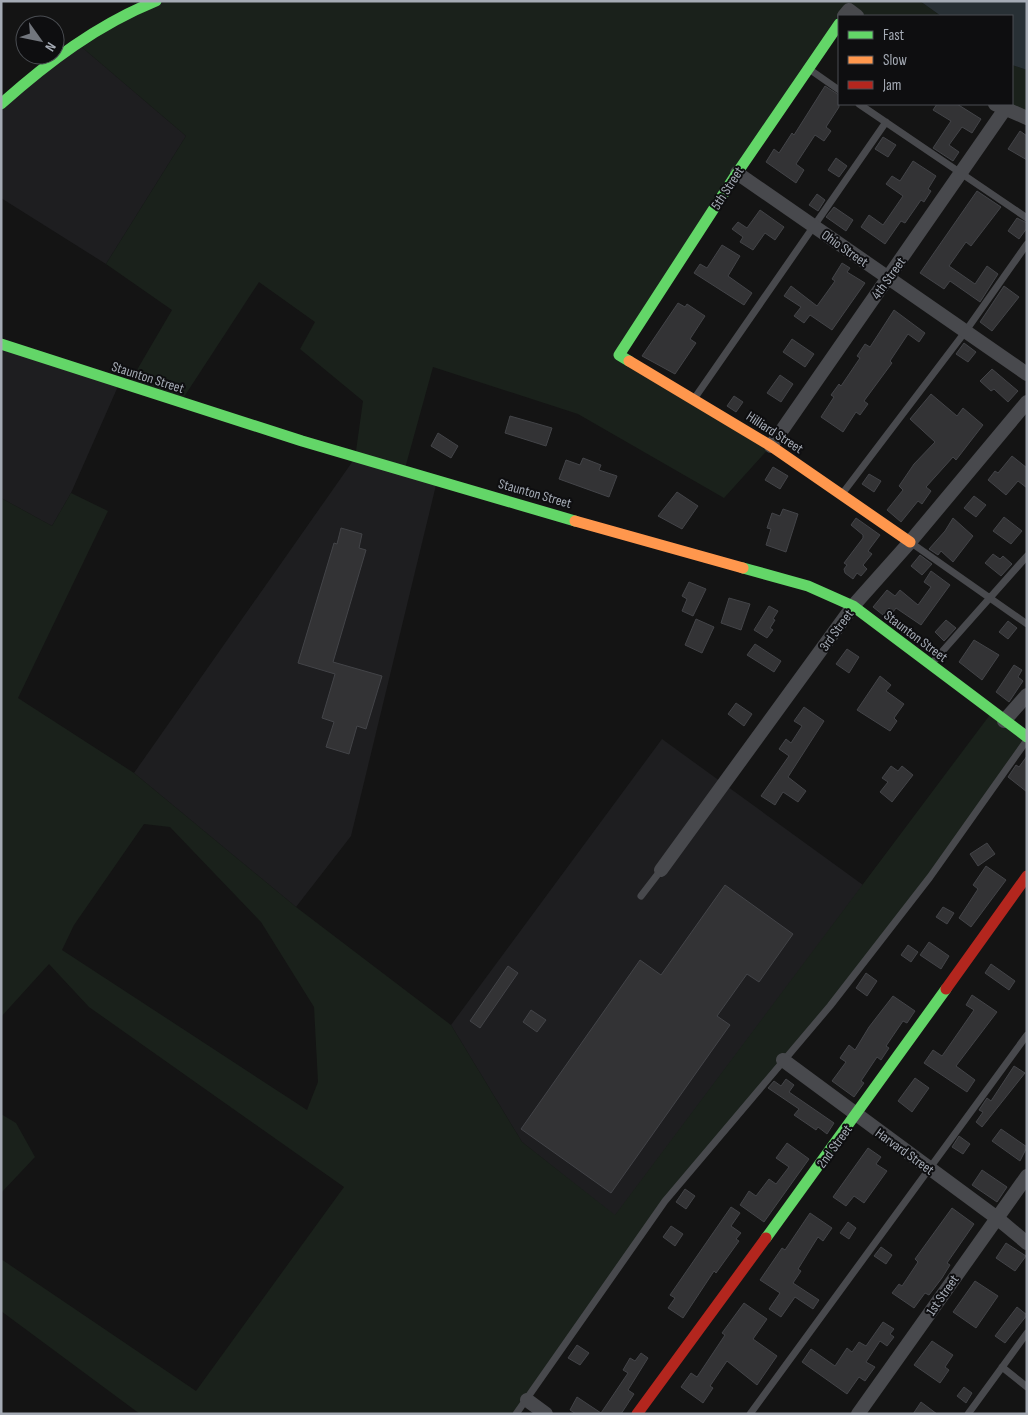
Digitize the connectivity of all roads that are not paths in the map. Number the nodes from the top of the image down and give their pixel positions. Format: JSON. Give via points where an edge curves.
{"nodes":[{"id":1,"x":156,"y":1,"type":"edge"},
{"id":2,"x":142,"y":4,"type":"edge"},
{"id":3,"x":838,"y":25,"type":"edge"},
{"id":4,"x":808,"y":69,"type":"junction"},
{"id":5,"x":838,"y":89,"type":"edge"},
{"id":6,"x":1,"y":104,"type":"edge"},
{"id":7,"x":860,"y":105,"type":"edge"},
{"id":8,"x":1000,"y":106,"type":"edge"},
{"id":9,"x":1027,"y":118,"type":"edge"},
{"id":10,"x":886,"y":122,"type":"junction"},
{"id":11,"x":737,"y":173,"type":"junction"},
{"id":12,"x":961,"y":173,"type":"junction"},
{"id":13,"x":1027,"y":218,"type":"edge"},
{"id":14,"x":813,"y":226,"type":"junction"},
{"id":15,"x":1027,"y":244,"type":"edge"},
{"id":16,"x":887,"y":278,"type":"junction"},
{"id":17,"x":965,"y":332,"type":"junction"},
{"id":18,"x":1,"y":344,"type":"edge"},
{"id":19,"x":619,"y":355,"type":"joint"},
{"id":20,"x":1027,"y":374,"type":"edge"},
{"id":21,"x":693,"y":400,"type":"junction"},
{"id":22,"x":1027,"y":402,"type":"edge"},
{"id":23,"x":771,"y":446,"type":"junction"},
{"id":24,"x":842,"y":495,"type":"junction"},
{"id":25,"x":910,"y":542,"type":"junction"},
{"id":26,"x":1027,"y":556,"type":"edge"},
{"id":27,"x":990,"y":597,"type":"junction"},
{"id":28,"x":852,"y":606,"type":"junction"},
{"id":29,"x":1027,"y":624,"type":"edge"},
{"id":30,"x":930,"y":665,"type":"junction"},
{"id":31,"x":1027,"y":695,"type":"edge"},
{"id":32,"x":1004,"y":721,"type":"junction"},
{"id":33,"x":1027,"y":739,"type":"edge"},
{"id":34,"x":661,"y":870,"type":"joint"},
{"id":35,"x":1027,"y":876,"type":"edge"},
{"id":36,"x":641,"y":896,"type":"dead end"},
{"id":37,"x":1027,"y":1035,"type":"edge"},
{"id":38,"x":783,"y":1060,"type":"junction"},
{"id":39,"x":856,"y":1115,"type":"junction"},
{"id":40,"x":930,"y":1169,"type":"junction"},
{"id":41,"x":1027,"y":1176,"type":"edge"},
{"id":42,"x":997,"y":1218,"type":"junction"},
{"id":43,"x":1027,"y":1243,"type":"edge"},
{"id":44,"x":1027,"y":1333,"type":"edge"},
{"id":45,"x":1002,"y":1367,"type":"junction"},
{"id":46,"x":1027,"y":1388,"type":"edge"},
{"id":47,"x":527,"y":1400,"type":"junction"},
{"id":48,"x":516,"y":1414,"type":"edge"},
{"id":49,"x":546,"y":1414,"type":"edge"},
{"id":50,"x":637,"y":1414,"type":"edge"},
{"id":51,"x":750,"y":1414,"type":"edge"},
{"id":52,"x":858,"y":1414,"type":"edge"},
{"id":53,"x":968,"y":1414,"type":"edge"}],
"edges":[{"from":1,"to":2,"type":"street"},
{"from":2,"to":6,"type":"street","via":[[76,43]]},
{"from":3,"to":4,"type":"street","name":"5th Street"},
{"from":4,"to":5,"type":"lane"},
{"from":4,"to":11,"type":"street","name":"5th Street"},
{"from":7,"to":10,"type":"lane"},
{"from":8,"to":9,"type":"street"},
{"from":8,"to":12,"type":"street","name":"4th Street"},
{"from":10,"to":12,"type":"lane"},
{"from":10,"to":14,"type":"lane"},
{"from":11,"to":14,"type":"street","name":"Ohio Street"},
{"from":11,"to":19,"type":"street","name":"5th Street"},
{"from":12,"to":13,"type":"lane"},
{"from":12,"to":16,"type":"street","name":"4th Street"},
{"from":14,"to":16,"type":"street","name":"Ohio Street"},
{"from":14,"to":21,"type":"lane"},
{"from":15,"to":17,"type":"lane"},
{"from":16,"to":17,"type":"street","name":"Ohio Street"},
{"from":16,"to":23,"type":"street","name":"4th Street"},
{"from":17,"to":20,"type":"street","name":"Ohio Street"},
{"from":17,"to":24,"type":"lane"},
{"from":18,"to":28,"type":"street","name":"Staunton Street","via":[[369,462],[808,586]]},
{"from":19,"to":21,"type":"street","name":"Hilliard Street"},
{"from":21,"to":23,"type":"street","name":"Hilliard Street"},
{"from":22,"to":25,"type":"street","name":"3rd Street"},
{"from":23,"to":24,"type":"street","name":"Hilliard Street"},
{"from":24,"to":25,"type":"street","name":"Hilliard Street"},
{"from":25,"to":27,"type":"lane"},
{"from":25,"to":28,"type":"street","name":"3rd Street"},
{"from":26,"to":27,"type":"lane"},
{"from":27,"to":29,"type":"lane"},
{"from":27,"to":30,"type":"lane"},
{"from":28,"to":30,"type":"street","name":"Staunton Street"},
{"from":28,"to":34,"type":"street","name":"3rd Street"},
{"from":30,"to":32,"type":"street","name":"Staunton Street"},
{"from":31,"to":32,"type":"street"},
{"from":32,"to":33,"type":"street","name":"Staunton Street"},
{"from":33,"to":38,"type":"lane","via":[[930,877],[830,1006]]},
{"from":34,"to":36,"type":"lane"},
{"from":35,"to":39,"type":"street","name":"2nd Street"},
{"from":37,"to":40,"type":"lane"},
{"from":38,"to":39,"type":"street","name":"Harvard Street"},
{"from":38,"to":47,"type":"lane","via":[[664,1201]]},
{"from":39,"to":40,"type":"street","name":"Harvard Street"},
{"from":39,"to":50,"type":"street","name":"2nd Street"},
{"from":40,"to":42,"type":"street","name":"Harvard Street"},
{"from":40,"to":51,"type":"lane"},
{"from":41,"to":42,"type":"street","name":"1st Street"},
{"from":42,"to":43,"type":"street","name":"Harvard Street"},
{"from":42,"to":52,"type":"street","name":"1st Street"},
{"from":44,"to":45,"type":"lane"},
{"from":45,"to":46,"type":"lane"},
{"from":45,"to":53,"type":"lane"},
{"from":47,"to":48,"type":"lane"},
{"from":47,"to":49,"type":"street"}]}
